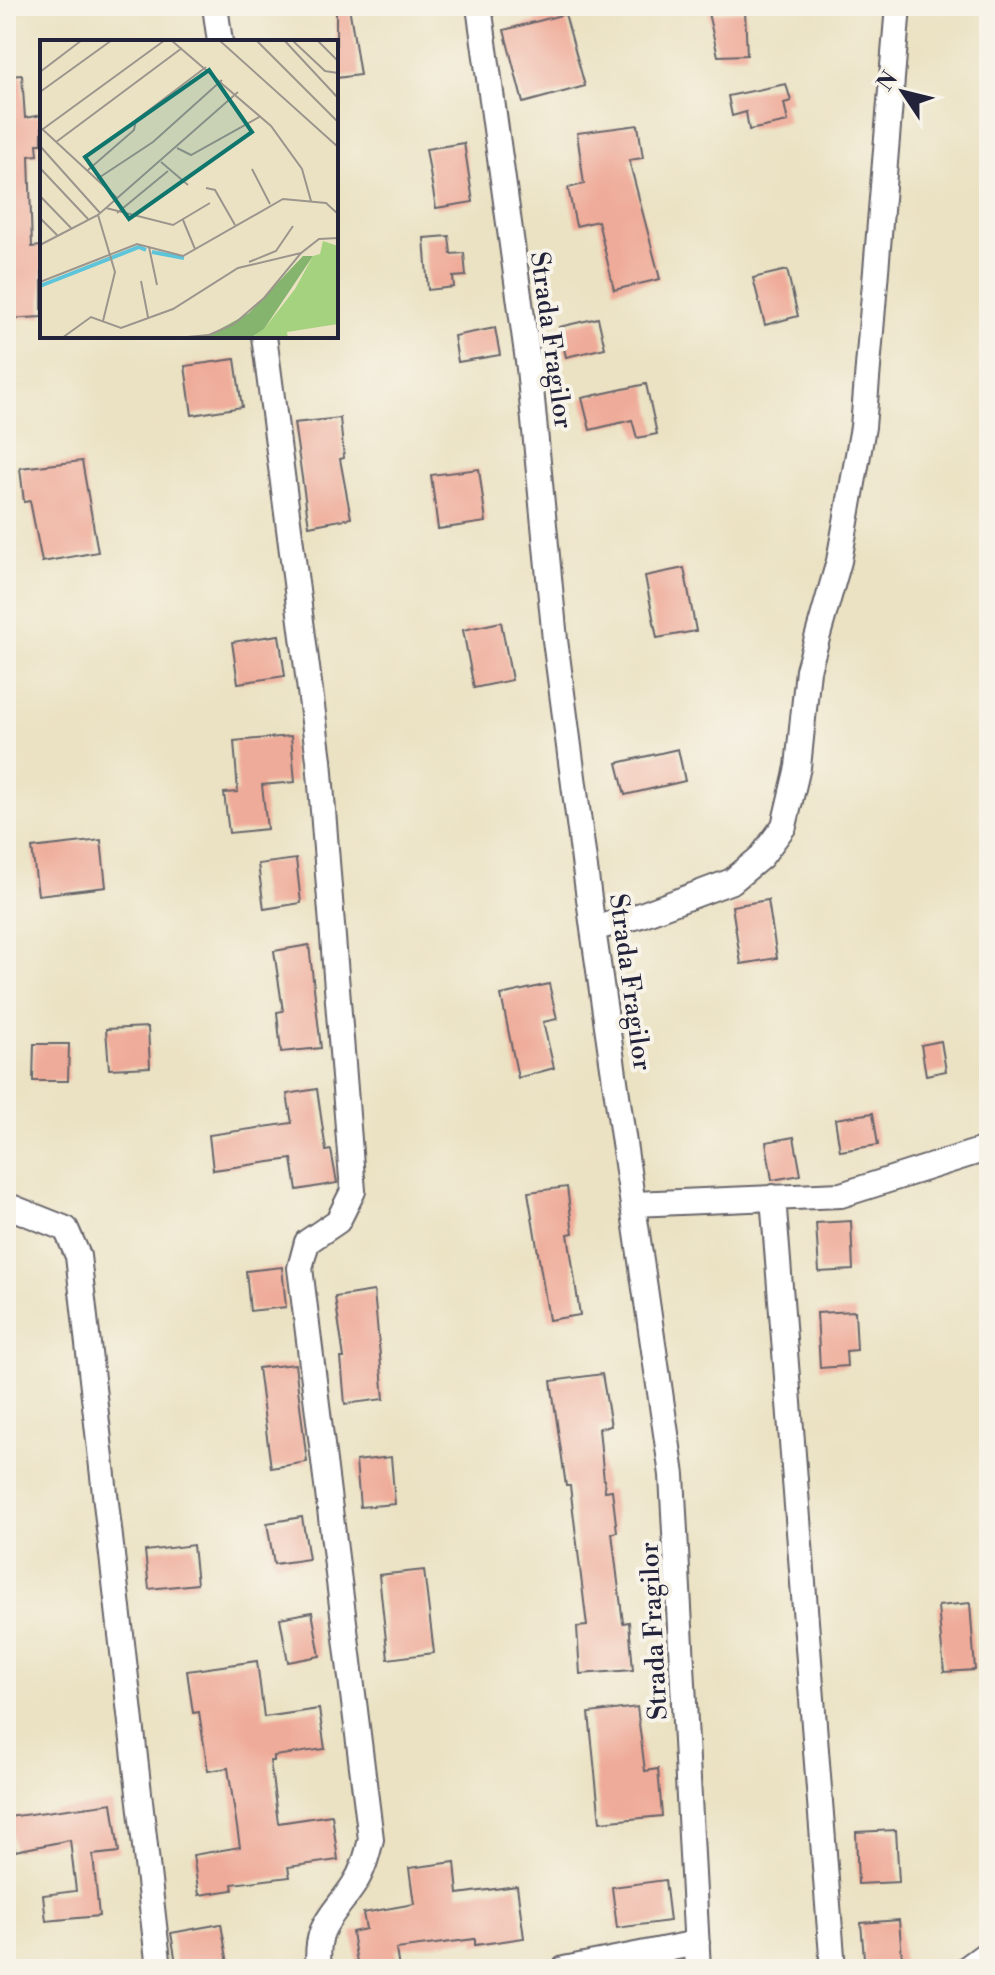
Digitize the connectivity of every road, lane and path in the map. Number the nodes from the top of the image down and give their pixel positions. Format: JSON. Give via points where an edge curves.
{"nodes":[{"id":1,"x":215,"y":6,"type":"edge"},
{"id":2,"x":479,"y":6,"type":"edge"},
{"id":3,"x":898,"y":6,"type":"edge"},
{"id":4,"x":220,"y":40,"type":"edge"},
{"id":5,"x":264,"y":338,"type":"edge"},
{"id":6,"x":593,"y":929,"type":"junction"},
{"id":7,"x":989,"y":1148,"type":"edge"},
{"id":8,"x":773,"y":1197,"type":"junction"},
{"id":9,"x":634,"y":1204,"type":"junction"},
{"id":10,"x":6,"y":1205,"type":"edge"},
{"id":11,"x":697,"y":1943,"type":"junction"},
{"id":12,"x":989,"y":1952,"type":"edge"},
{"id":13,"x":159,"y":1969,"type":"edge"},
{"id":14,"x":319,"y":1969,"type":"edge"},
{"id":15,"x":564,"y":1969,"type":"edge"},
{"id":16,"x":698,"y":1969,"type":"edge"},
{"id":17,"x":833,"y":1969,"type":"edge"},
{"id":18,"x":966,"y":1969,"type":"edge"}],
"edges":[{"from":1,"to":4,"type":"street"},
{"from":2,"to":6,"type":"street","name":"Strada Fragilor","via":[[529,368],[555,640]]},
{"from":3,"to":6,"type":"street","via":[[863,427],[839,561],[808,670],[798,767],[784,826],[761,857],[732,881]]},
{"from":5,"to":14,"type":"street","via":[[319,760],[353,1191],[338,1221],[307,1242],[300,1268],[371,1839],[352,1887],[327,1916],[319,1937]]},
{"from":6,"to":9,"type":"street","name":"Strada Fragilor"},
{"from":7,"to":8,"type":"street","via":[[841,1195]]},
{"from":8,"to":9,"type":"street"},
{"from":8,"to":17,"type":"street"},
{"from":9,"to":11,"type":"street","name":"Strada Fragilor","via":[[672,1475]]},
{"from":10,"to":13,"type":"street","via":[[66,1229],[78,1256]]},
{"from":11,"to":15,"type":"street"},
{"from":11,"to":16,"type":"street","name":"Strada Fragilor"},
{"from":12,"to":18,"type":"street"}]}
